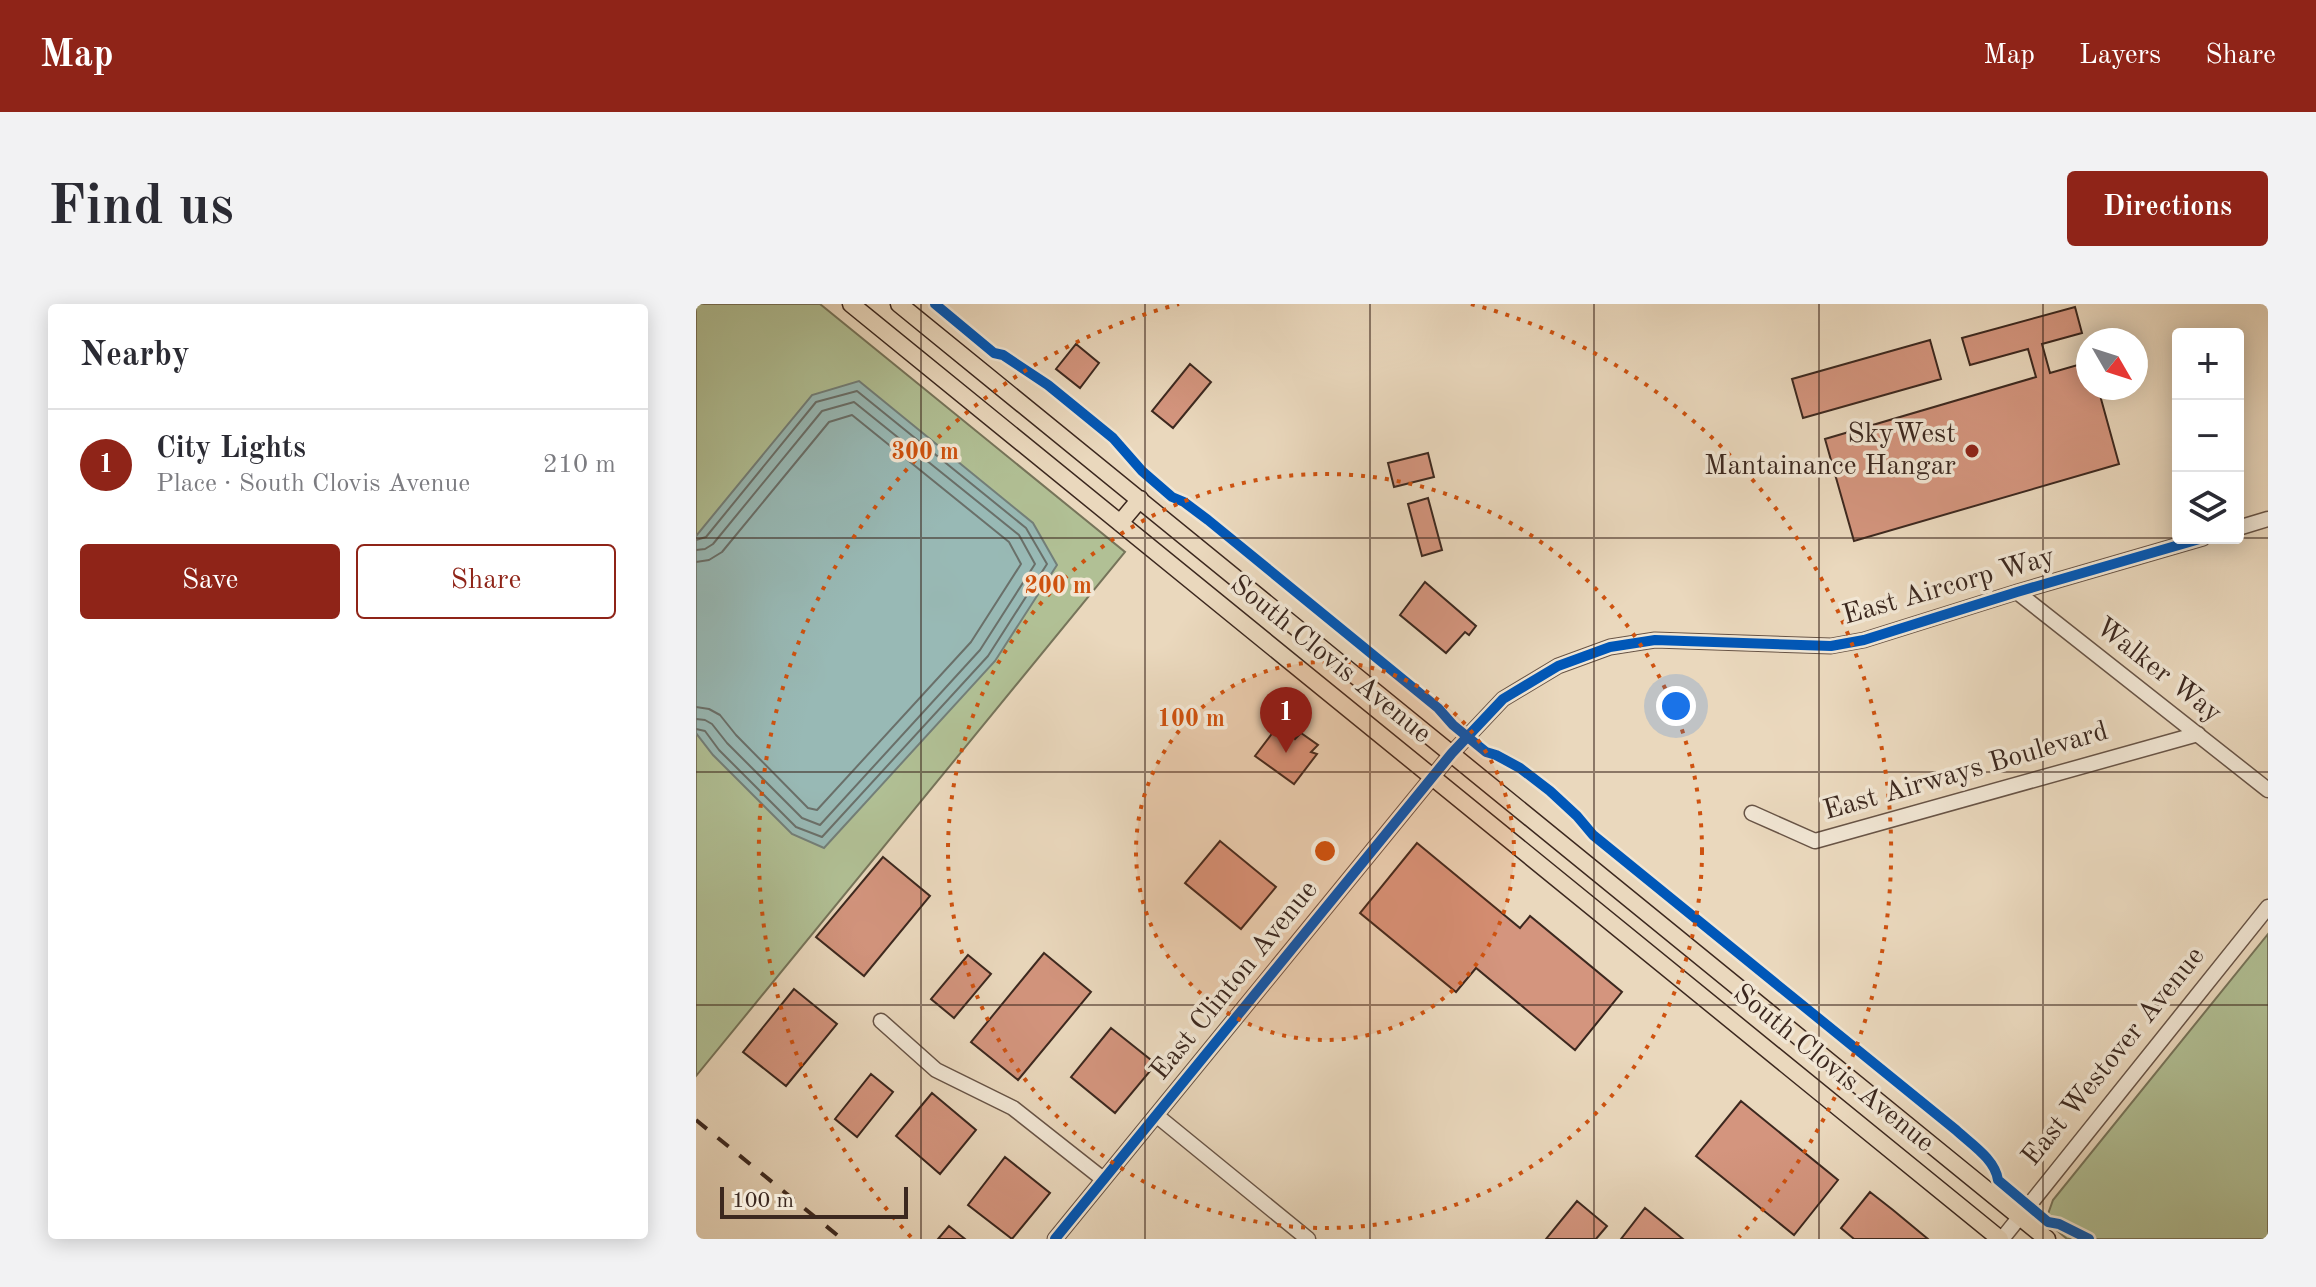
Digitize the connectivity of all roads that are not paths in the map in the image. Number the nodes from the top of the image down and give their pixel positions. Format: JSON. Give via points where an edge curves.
{"nodes":[{"id":1,"x":851,"y":304,"type":"edge"},
{"id":2,"x":899,"y":304,"type":"edge"},
{"id":3,"x":1140,"y":499,"type":"junction"},
{"id":4,"x":2268,"y":519,"type":"edge"},
{"id":5,"x":1120,"y":523,"type":"junction"},
{"id":6,"x":2244,"y":526,"type":"edge"},
{"id":7,"x":2182,"y":544,"type":"edge"},
{"id":8,"x":2017,"y":592,"type":"junction"},
{"id":9,"x":2198,"y":734,"type":"junction"},
{"id":10,"x":1452,"y":753,"type":"junction"},
{"id":11,"x":1433,"y":777,"type":"junction"},
{"id":12,"x":2268,"y":790,"type":"edge"},
{"id":13,"x":1752,"y":813,"type":"dead end"},
{"id":14,"x":2268,"y":907,"type":"edge"},
{"id":15,"x":881,"y":1021,"type":"dead end"},
{"id":16,"x":1156,"y":1115,"type":"junction"},
{"id":17,"x":1103,"y":1179,"type":"junction"},
{"id":18,"x":2019,"y":1216,"type":"junction"},
{"id":19,"x":1055,"y":1239,"type":"edge"},
{"id":20,"x":1308,"y":1239,"type":"edge"},
{"id":21,"x":2001,"y":1239,"type":"edge"},
{"id":22,"x":2047,"y":1239,"type":"edge"}],
"edges":[{"from":1,"to":5,"type":"main road","name":"South Clovis Avenue"},
{"from":2,"to":3,"type":"main road","name":"South Clovis Avenue"},
{"from":3,"to":5,"type":"main road"},
{"from":3,"to":10,"type":"main road","name":"South Clovis Avenue"},
{"from":4,"to":6,"type":"street"},
{"from":5,"to":11,"type":"main road","name":"South Clovis Avenue"},
{"from":7,"to":8,"type":"street","name":"East Aircorp Way"},
{"from":8,"to":9,"type":"street","name":"Walker Way"},
{"from":8,"to":10,"type":"street","name":"East Aircorp Way","via":[[1831,646],[1655,640],[1610,647],[1558,666],[1503,699]]},
{"from":9,"to":12,"type":"street","name":"Walker Way"},
{"from":9,"to":13,"type":"street","name":"East Airways Boulevard","via":[[1815,841]]},
{"from":10,"to":11,"type":"street","name":"East Clinton Avenue"},
{"from":10,"to":18,"type":"main road","name":"South Clovis Avenue"},
{"from":11,"to":16,"type":"street","name":"East Clinton Avenue"},
{"from":11,"to":21,"type":"main road","name":"South Clovis Avenue"},
{"from":14,"to":18,"type":"street","name":"East Westover Avenue"},
{"from":15,"to":17,"type":"street","via":[[936,1070],[1013,1108]]},
{"from":16,"to":17,"type":"street","name":"East Clinton Avenue"},
{"from":16,"to":20,"type":"street"},
{"from":17,"to":19,"type":"street","name":"East Clinton Avenue"},
{"from":18,"to":21,"type":"street","name":"East Westover Avenue"},
{"from":18,"to":22,"type":"main road","name":"South Clovis Avenue"}]}
